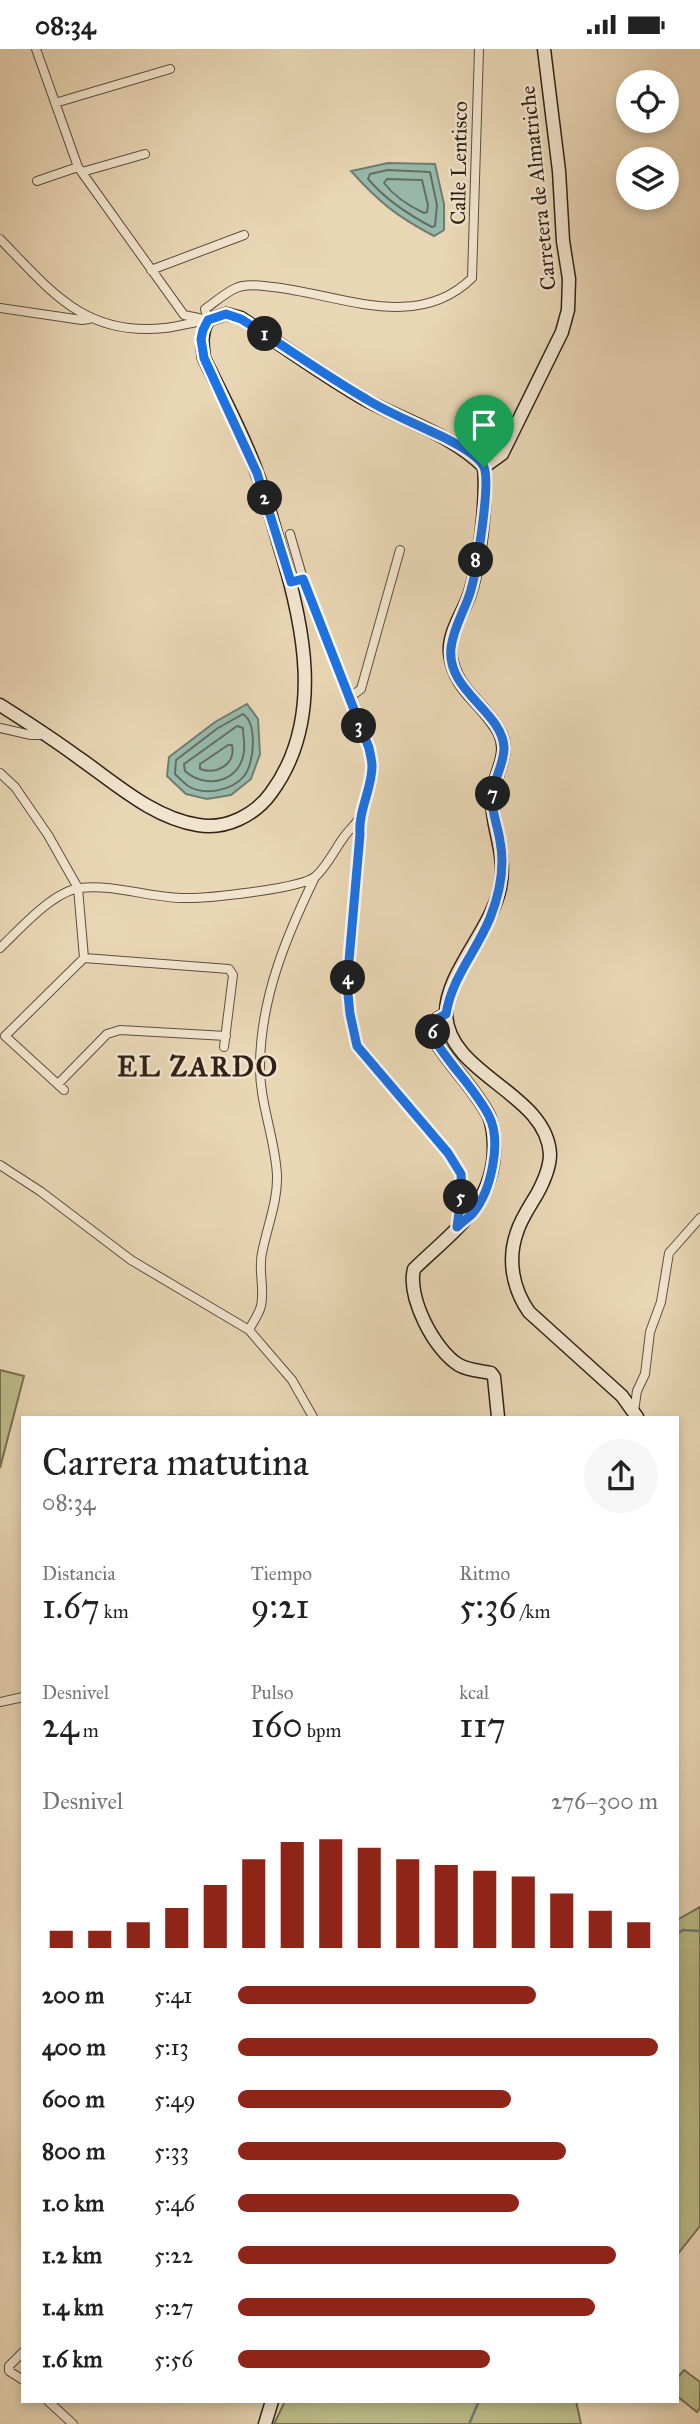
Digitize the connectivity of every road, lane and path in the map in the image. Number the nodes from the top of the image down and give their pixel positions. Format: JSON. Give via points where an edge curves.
{"nodes":[{"id":1,"x":36,"y":49,"type":"edge"},
{"id":2,"x":479,"y":49,"type":"edge"},
{"id":3,"x":544,"y":49,"type":"edge"},
{"id":4,"x":170,"y":69,"type":"dead end"},
{"id":5,"x":55,"y":103,"type":"junction"},
{"id":6,"x":145,"y":154,"type":"dead end"},
{"id":7,"x":80,"y":169,"type":"junction"},
{"id":8,"x":37,"y":181,"type":"dead end"},
{"id":9,"x":244,"y":235,"type":"dead end"},
{"id":10,"x":0,"y":239,"type":"edge"},
{"id":11,"x":151,"y":269,"type":"junction"},
{"id":12,"x":0,"y":308,"type":"edge"},
{"id":13,"x":89,"y":319,"type":"junction"},
{"id":14,"x":208,"y":320,"type":"junction"},
{"id":15,"x":484,"y":467,"type":"junction"},
{"id":16,"x":290,"y":534,"type":"dead end"},
{"id":17,"x":400,"y":550,"type":"dead end"},
{"id":18,"x":297,"y":580,"type":"junction"},
{"id":19,"x":349,"y":698,"type":"junction"},
{"id":20,"x":0,"y":705,"type":"edge"},
{"id":21,"x":0,"y":728,"type":"edge"},
{"id":22,"x":47,"y":735,"type":"junction"},
{"id":23,"x":0,"y":773,"type":"edge"},
{"id":24,"x":359,"y":820,"type":"junction"},
{"id":25,"x":315,"y":877,"type":"junction"},
{"id":26,"x":78,"y":888,"type":"junction"},
{"id":27,"x":0,"y":948,"type":"edge"},
{"id":28,"x":84,"y":958,"type":"junction"},
{"id":29,"x":446,"y":1014,"type":"junction"},
{"id":30,"x":226,"y":1035,"type":"junction"},
{"id":31,"x":224,"y":1047,"type":"dead end"},
{"id":32,"x":0,"y":1165,"type":"edge"},
{"id":33,"x":700,"y":1218,"type":"edge"},
{"id":34,"x":457,"y":1227,"type":"junction"},
{"id":35,"x":249,"y":1330,"type":"junction"},
{"id":36,"x":635,"y":1414,"type":"edge"},
{"id":37,"x":312,"y":1416,"type":"edge"},
{"id":38,"x":498,"y":1416,"type":"edge"},
{"id":39,"x":21,"y":1697,"type":"edge"},
{"id":40,"x":0,"y":1702,"type":"edge"},
{"id":41,"x":21,"y":2354,"type":"edge"},
{"id":42,"x":21,"y":2379,"type":"edge"},
{"id":43,"x":50,"y":2403,"type":"edge"},
{"id":44,"x":271,"y":2403,"type":"edge"},
{"id":45,"x":73,"y":2424,"type":"edge"},
{"id":46,"x":265,"y":2424,"type":"edge"}],
"edges":[{"from":1,"to":5,"type":"street"},
{"from":2,"to":14,"type":"street","name":"Calle Lentisco","via":[[472,278],[459,291],[424,305],[384,307],[252,285],[236,288],[205,309]]},
{"from":3,"to":15,"type":"street","name":"Carretera de Almatriche","via":[[559,170],[568,310],[562,332],[502,454]]},
{"from":4,"to":5,"type":"street"},
{"from":5,"to":7,"type":"street"},
{"from":6,"to":7,"type":"street"},
{"from":7,"to":8,"type":"street"},
{"from":7,"to":11,"type":"street"},
{"from":9,"to":11,"type":"street"},
{"from":10,"to":13,"type":"street","via":[[58,299]]},
{"from":11,"to":14,"type":"street","via":[[184,315]]},
{"from":12,"to":13,"type":"street"},
{"from":13,"to":14,"type":"street","via":[[129,328],[164,328]]},
{"from":14,"to":15,"type":"street","via":[[226,314],[241,319],[367,400],[471,454]]},
{"from":14,"to":18,"type":"street","via":[[201,339],[204,358],[257,473]]},
{"from":15,"to":29,"type":"street","via":[[486,488],[474,578],[450,652],[457,676],[504,745],[492,798],[503,860],[489,920],[458,974]]},
{"from":16,"to":18,"type":"street"},
{"from":17,"to":19,"type":"street","via":[[361,689]]},
{"from":18,"to":19,"type":"street"},
{"from":18,"to":22,"type":"street","via":[[305,659],[296,746],[285,775],[266,800],[242,819],[220,826],[173,818],[139,800]]},
{"from":19,"to":24,"type":"street","via":[[372,766]]},
{"from":20,"to":22,"type":"street"},
{"from":21,"to":22,"type":"street"},
{"from":23,"to":26,"type":"street","via":[[48,835]]},
{"from":24,"to":25,"type":"street"},
{"from":24,"to":34,"type":"street","via":[[347,984],[357,1046],[461,1174]]},
{"from":25,"to":26,"type":"street","via":[[287,886],[204,898]]},
{"from":25,"to":35,"type":"street","via":[[287,936],[269,993],[260,1070],[276,1184],[260,1267],[260,1308]]},
{"from":26,"to":27,"type":"street","via":[[40,910]]},
{"from":26,"to":28,"type":"street"},
{"from":28,"to":30,"type":"street","via":[[229,969],[233,975]]},
{"from":28,"to":30,"type":"street","via":[[5,1036],[61,1087],[107,1034],[120,1030]]},
{"from":29,"to":34,"type":"street","via":[[437,1019],[433,1037],[490,1118],[494,1136],[488,1185],[473,1212]]},
{"from":29,"to":36,"type":"street","via":[[458,1045],[537,1119],[548,1138],[550,1159],[517,1231],[512,1256],[518,1297],[528,1313],[622,1396]]},
{"from":30,"to":31,"type":"street"},
{"from":32,"to":35,"type":"street","via":[[131,1260]]},
{"from":33,"to":36,"type":"street","via":[[669,1253]]},
{"from":34,"to":38,"type":"street","via":[[414,1269],[411,1280],[417,1307],[439,1346],[461,1367],[494,1377]]},
{"from":35,"to":37,"type":"street","via":[[292,1380]]},
{"from":39,"to":40,"type":"street"},
{"from":41,"to":42,"type":"street","via":[[9,2366]]},
{"from":43,"to":45,"type":"street"},
{"from":44,"to":46,"type":"street"}]}
